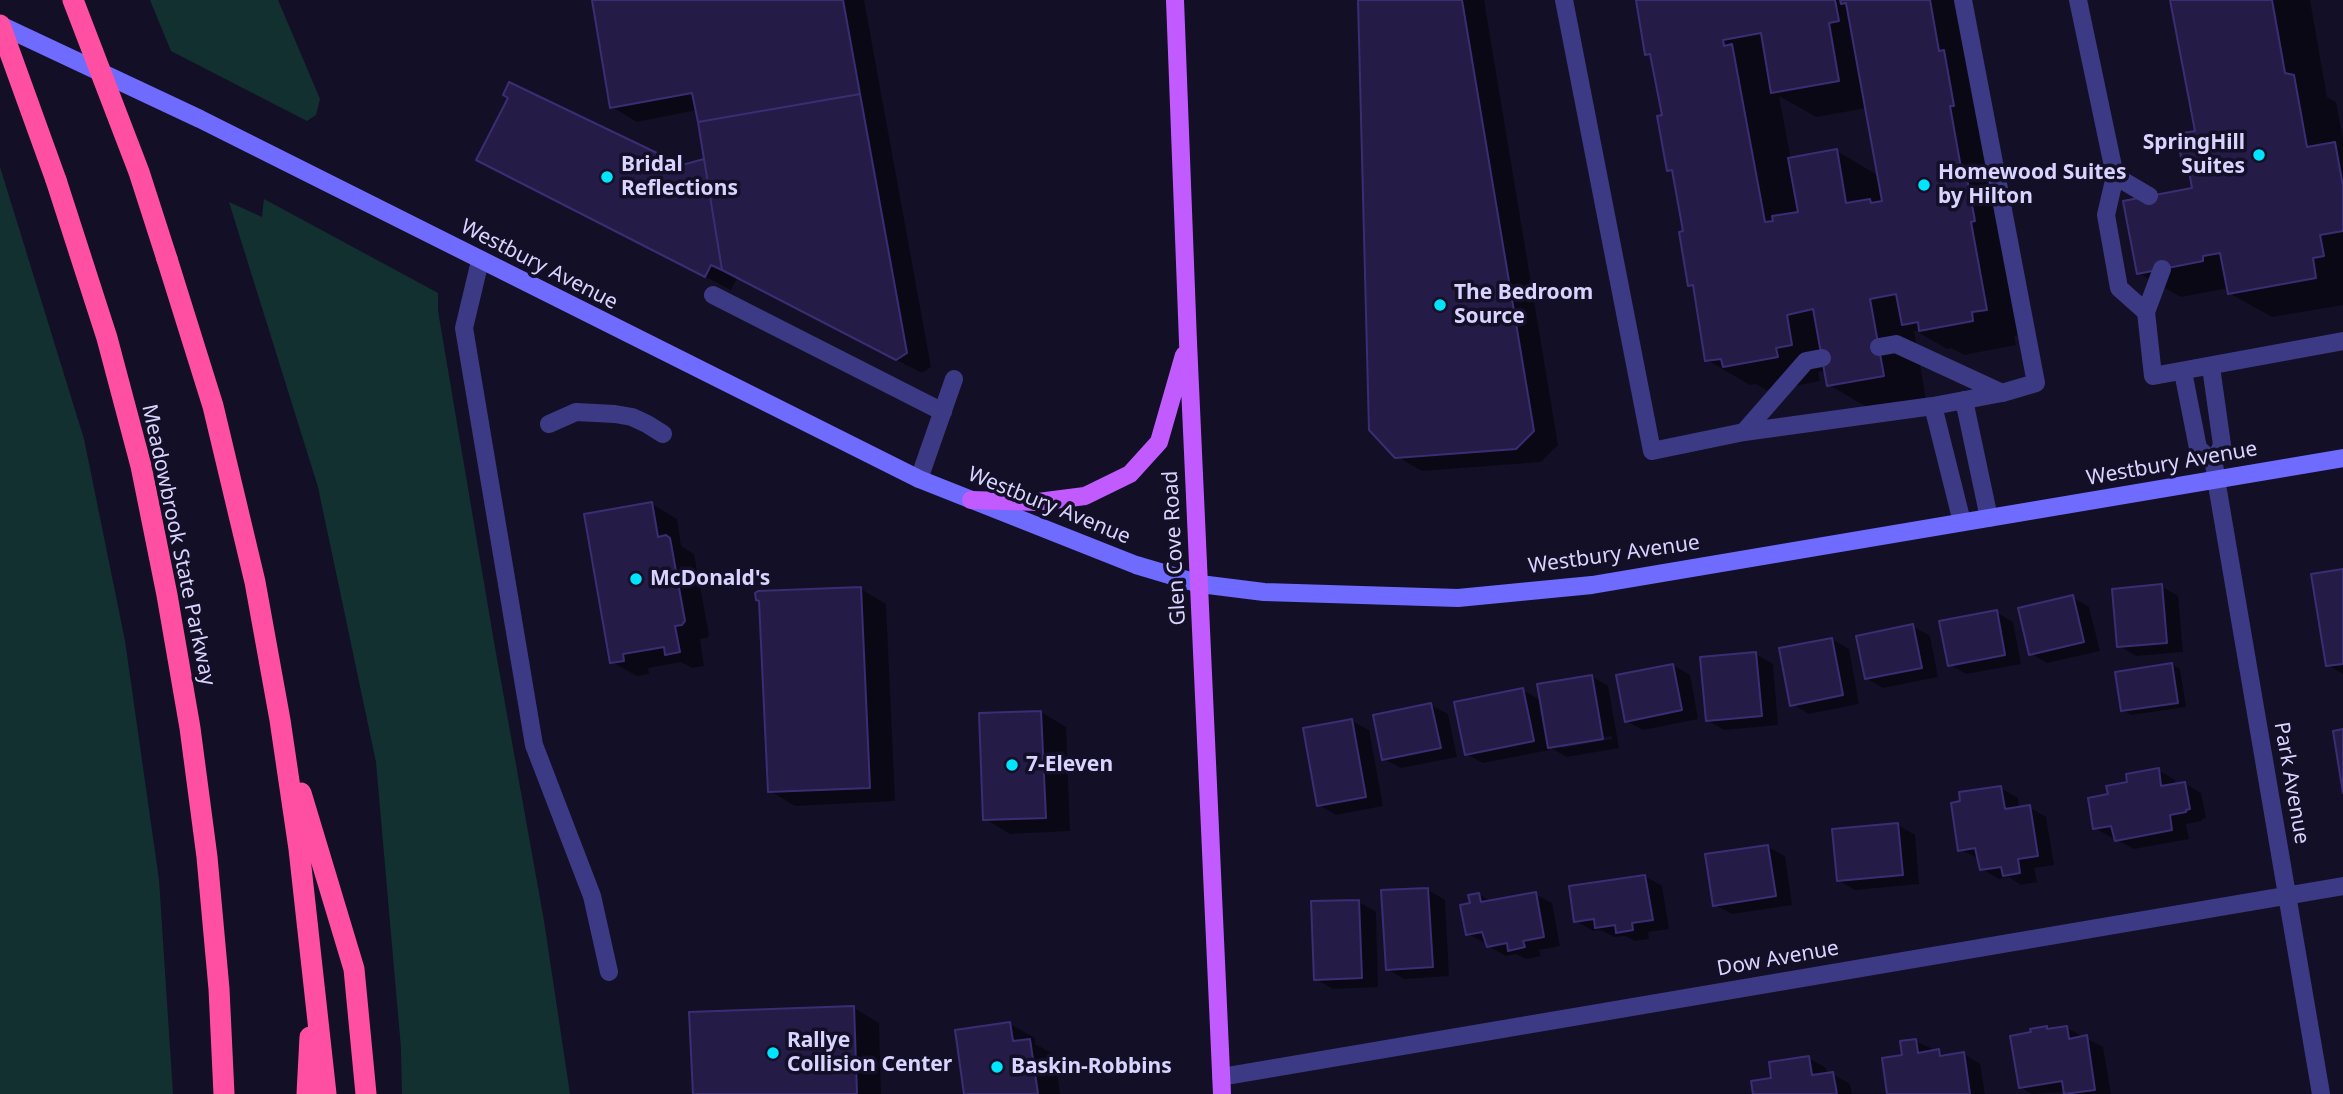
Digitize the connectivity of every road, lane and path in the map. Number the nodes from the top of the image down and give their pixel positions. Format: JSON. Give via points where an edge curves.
{"nodes":[{"id":1,"x":73,"y":0,"type":"edge"},
{"id":2,"x":1175,"y":0,"type":"edge"},
{"id":3,"x":1564,"y":0,"type":"edge"},
{"id":4,"x":1963,"y":0,"type":"edge"},
{"id":5,"x":2078,"y":0,"type":"edge"},
{"id":6,"x":0,"y":25,"type":"edge"},
{"id":7,"x":2115,"y":176,"type":"junction"},
{"id":8,"x":2149,"y":196,"type":"dead end"},
{"id":9,"x":480,"y":261,"type":"junction"},
{"id":10,"x":2162,"y":269,"type":"dead end"},
{"id":11,"x":713,"y":295,"type":"dead end"},
{"id":12,"x":2146,"y":312,"type":"junction"},
{"id":13,"x":2343,"y":341,"type":"edge"},
{"id":14,"x":1188,"y":342,"type":"junction"},
{"id":15,"x":1879,"y":347,"type":"dead end"},
{"id":16,"x":1822,"y":358,"type":"dead end"},
{"id":17,"x":2211,"y":367,"type":"junction"},
{"id":18,"x":2183,"y":372,"type":"junction"},
{"id":19,"x":954,"y":379,"type":"dead end"},
{"id":20,"x":2003,"y":393,"type":"junction"},
{"id":21,"x":1964,"y":400,"type":"junction"},
{"id":22,"x":1933,"y":406,"type":"junction"},
{"id":23,"x":943,"y":412,"type":"junction"},
{"id":24,"x":549,"y":424,"type":"dead end"},
{"id":25,"x":1744,"y":432,"type":"junction"},
{"id":26,"x":663,"y":434,"type":"dead end"},
{"id":27,"x":2343,"y":458,"type":"edge"},
{"id":28,"x":2215,"y":471,"type":"junction"},
{"id":29,"x":919,"y":479,"type":"junction"},
{"id":30,"x":971,"y":500,"type":"junction"},
{"id":31,"x":1989,"y":518,"type":"junction"},
{"id":32,"x":1962,"y":522,"type":"junction"},
{"id":33,"x":1200,"y":584,"type":"junction"},
{"id":34,"x":280,"y":720,"type":"junction"},
{"id":35,"x":2343,"y":886,"type":"edge"},
{"id":36,"x":2288,"y":895,"type":"junction"},
{"id":37,"x":609,"y":972,"type":"dead end"},
{"id":38,"x":313,"y":980,"type":"junction"},
{"id":39,"x":1221,"y":1086,"type":"edge"},
{"id":40,"x":223,"y":1094,"type":"edge"},
{"id":41,"x":307,"y":1094,"type":"edge"},
{"id":42,"x":326,"y":1094,"type":"edge"},
{"id":43,"x":366,"y":1094,"type":"edge"},
{"id":44,"x":2321,"y":1094,"type":"edge"}],
"edges":[{"from":1,"to":34,"type":"highway","bridge":true,"via":[[139,172],[213,406],[255,582]]},
{"from":2,"to":14,"type":"main road","name":"Glen Cove Road"},
{"from":3,"to":25,"type":"street","via":[[1652,451]]},
{"from":4,"to":20,"type":"street","via":[[2036,383]]},
{"from":5,"to":7,"type":"street"},
{"from":6,"to":9,"type":"main road","name":"Westbury Avenue","via":[[200,119]]},
{"from":6,"to":40,"type":"highway","name":"Meadowbrook State Parkway","bridge":true,"via":[[107,338],[141,466],[190,728],[207,857]]},
{"from":7,"to":8,"type":"street"},
{"from":7,"to":12,"type":"street","via":[[2106,215],[2119,288]]},
{"from":9,"to":29,"type":"main road","name":"Westbury Avenue"},
{"from":9,"to":37,"type":"street","via":[[464,328],[534,745],[592,896]]},
{"from":10,"to":12,"type":"street"},
{"from":11,"to":23,"type":"street"},
{"from":12,"to":18,"type":"street","via":[[2153,376]]},
{"from":13,"to":17,"type":"street"},
{"from":14,"to":30,"type":"main road","via":[[1159,442],[1130,474],[1085,496],[1038,502]]},
{"from":14,"to":33,"type":"main road","name":"Glen Cove Road"},
{"from":15,"to":20,"type":"street","via":[[1896,344]]},
{"from":16,"to":25,"type":"street","via":[[1806,361]]},
{"from":17,"to":18,"type":"street"},
{"from":17,"to":28,"type":"street","via":[[2222,445]]},
{"from":18,"to":28,"type":"street","via":[[2197,448]]},
{"from":19,"to":23,"type":"street"},
{"from":20,"to":21,"type":"street"},
{"from":21,"to":22,"type":"street"},
{"from":21,"to":31,"type":"street"},
{"from":22,"to":25,"type":"street"},
{"from":22,"to":32,"type":"street"},
{"from":23,"to":29,"type":"street"},
{"from":24,"to":26,"type":"street","via":[[576,412],[615,414]]},
{"from":27,"to":28,"type":"main road","name":"Westbury Avenue"},
{"from":28,"to":31,"type":"main road","name":"Westbury Avenue"},
{"from":28,"to":36,"type":"street","name":"Park Avenue"},
{"from":29,"to":30,"type":"main road","name":"Westbury Avenue"},
{"from":30,"to":33,"type":"main road","name":"Westbury Avenue","via":[[1136,565]]},
{"from":31,"to":32,"type":"main road","name":"Westbury Avenue"},
{"from":32,"to":33,"type":"main road","name":"Westbury Avenue","via":[[1592,585],[1458,598],[1265,593]]},
{"from":33,"to":39,"type":"main road","name":"Glen Cove Road"},
{"from":34,"to":38,"type":"highway"},
{"from":34,"to":43,"type":"highway","via":[[354,970]]},
{"from":35,"to":36,"type":"street","name":"Dow Avenue"},
{"from":36,"to":39,"type":"street","name":"Dow Avenue"},
{"from":36,"to":44,"type":"street","name":"Park Avenue"},
{"from":38,"to":41,"type":"highway"},
{"from":38,"to":42,"type":"highway"}]}
